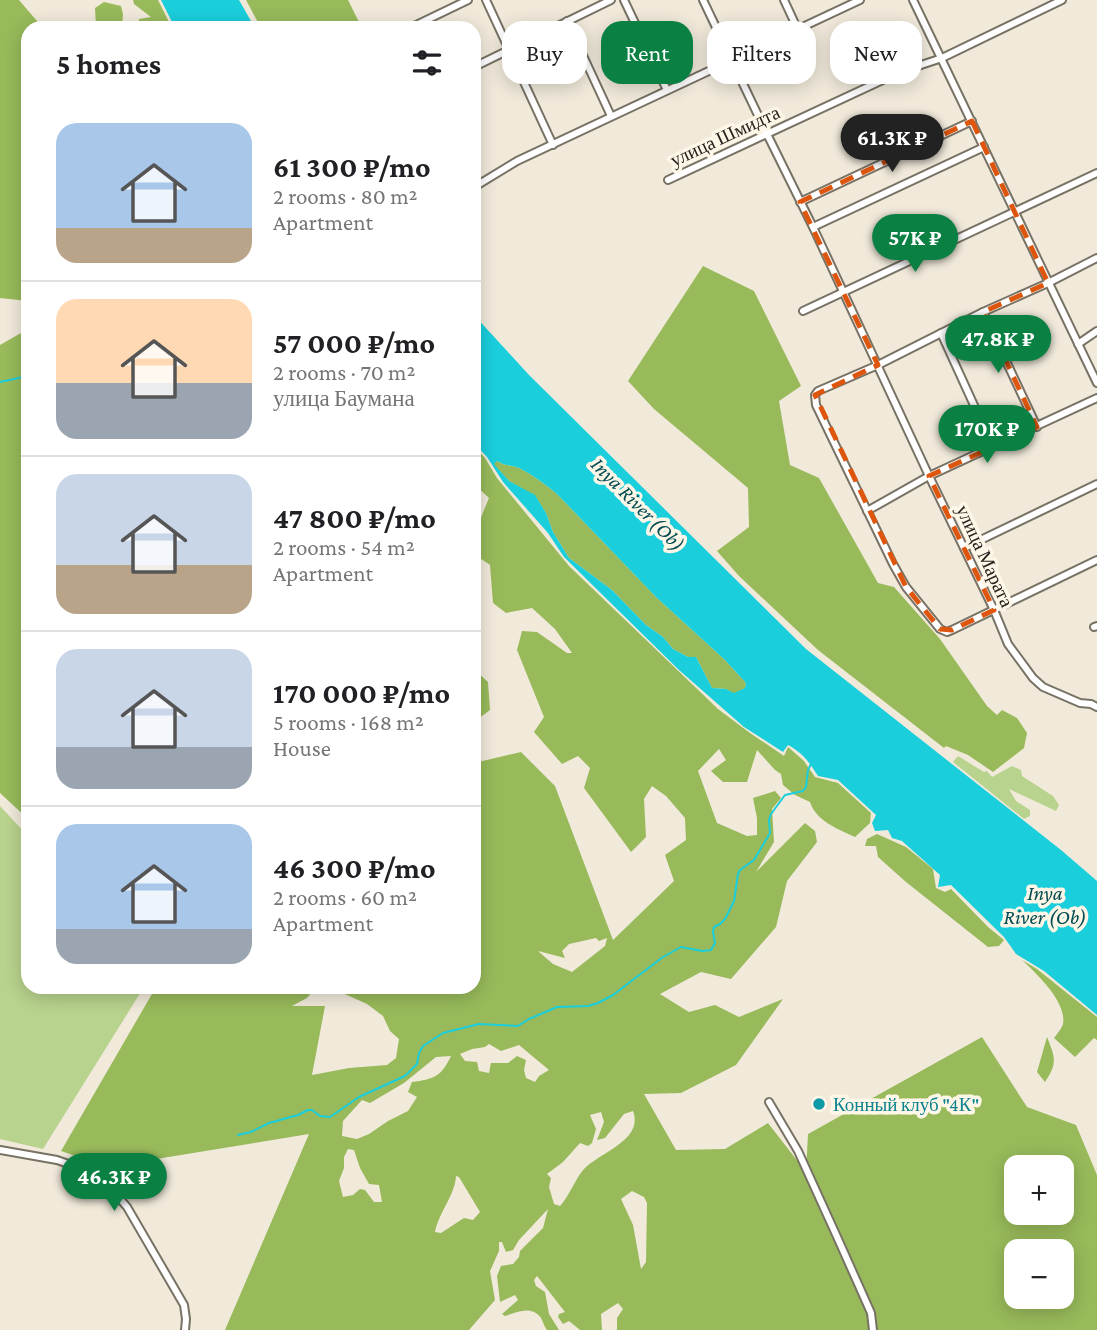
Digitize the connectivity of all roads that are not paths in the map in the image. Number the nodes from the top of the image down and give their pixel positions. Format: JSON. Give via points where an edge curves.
{"nodes":[{"id":1,"x":468,"y":0,"type":"edge"},
{"id":2,"x":486,"y":0,"type":"edge"},
{"id":3,"x":611,"y":0,"type":"edge"},
{"id":4,"x":624,"y":0,"type":"edge"},
{"id":5,"x":703,"y":0,"type":"edge"},
{"id":6,"x":784,"y":0,"type":"edge"},
{"id":7,"x":835,"y":0,"type":"edge"},
{"id":8,"x":860,"y":0,"type":"edge"},
{"id":9,"x":913,"y":0,"type":"edge"},
{"id":10,"x":1062,"y":0,"type":"edge"},
{"id":11,"x":840,"y":10,"type":"junction"},
{"id":12,"x":424,"y":21,"type":"edge"},
{"id":13,"x":567,"y":21,"type":"edge"},
{"id":14,"x":713,"y":21,"type":"edge"},
{"id":15,"x":794,"y":21,"type":"edge"},
{"id":16,"x":816,"y":21,"type":"edge"},
{"id":17,"x":502,"y":36,"type":"edge"},
{"id":18,"x":502,"y":53,"type":"edge"},
{"id":19,"x":942,"y":58,"type":"junction"},
{"id":20,"x":481,"y":64,"type":"edge"},
{"id":21,"x":587,"y":64,"type":"edge"},
{"id":22,"x":707,"y":72,"type":"edge"},
{"id":23,"x":524,"y":84,"type":"edge"},
{"id":24,"x":743,"y":84,"type":"edge"},
{"id":25,"x":667,"y":90,"type":"junction"},
{"id":26,"x":611,"y":116,"type":"junction"},
{"id":27,"x":972,"y":121,"type":"junction"},
{"id":28,"x":766,"y":134,"type":"junction"},
{"id":29,"x":553,"y":145,"type":"junction"},
{"id":30,"x":984,"y":147,"type":"junction"},
{"id":31,"x":1097,"y":173,"type":"edge"},
{"id":32,"x":668,"y":180,"type":"dead end"},
{"id":33,"x":481,"y":183,"type":"edge"},
{"id":34,"x":800,"y":202,"type":"junction"},
{"id":35,"x":1014,"y":212,"type":"junction"},
{"id":36,"x":813,"y":227,"type":"junction"},
{"id":37,"x":1097,"y":258,"type":"edge"},
{"id":38,"x":1048,"y":283,"type":"junction"},
{"id":39,"x":844,"y":292,"type":"junction"},
{"id":40,"x":803,"y":311,"type":"dead end"},
{"id":41,"x":983,"y":312,"type":"junction"},
{"id":42,"x":1097,"y":331,"type":"edge"},
{"id":43,"x":941,"y":334,"type":"junction"},
{"id":44,"x":1077,"y":344,"type":"junction"},
{"id":45,"x":878,"y":365,"type":"junction"},
{"id":46,"x":1097,"y":383,"type":"edge"},
{"id":47,"x":1097,"y":398,"type":"edge"},
{"id":48,"x":1037,"y":427,"type":"junction"},
{"id":49,"x":993,"y":447,"type":"junction"},
{"id":50,"x":929,"y":476,"type":"junction"},
{"id":51,"x":1097,"y":484,"type":"edge"},
{"id":52,"x":867,"y":511,"type":"junction"},
{"id":53,"x":964,"y":548,"type":"junction"},
{"id":54,"x":1097,"y":560,"type":"edge"},
{"id":55,"x":994,"y":610,"type":"junction"},
{"id":56,"x":1095,"y":704,"type":"edge"},
{"id":57,"x":769,"y":1102,"type":"dead end"},
{"id":58,"x":0,"y":1150,"type":"edge"},
{"id":59,"x":185,"y":1330,"type":"edge"},
{"id":60,"x":873,"y":1330,"type":"edge"}],
"edges":[{"from":1,"to":12,"type":"street"},
{"from":2,"to":17,"type":"street"},
{"from":3,"to":13,"type":"street"},
{"from":4,"to":25,"type":"street"},
{"from":5,"to":14,"type":"street","name":"улица Марата"},
{"from":6,"to":15,"type":"street"},
{"from":7,"to":11,"type":"street"},
{"from":8,"to":11,"type":"street"},
{"from":9,"to":19,"type":"street"},
{"from":10,"to":19,"type":"street","name":"улица Шмидта"},
{"from":11,"to":16,"type":"street"},
{"from":18,"to":20,"type":"street"},
{"from":19,"to":27,"type":"street"},
{"from":19,"to":28,"type":"street","name":"улица Шмидта","via":[[900,72]]},
{"from":21,"to":26,"type":"street"},
{"from":22,"to":25,"type":"street"},
{"from":23,"to":29,"type":"street"},
{"from":24,"to":28,"type":"street","name":"улица Марата"},
{"from":25,"to":26,"type":"street"},
{"from":26,"to":29,"type":"street"},
{"from":27,"to":30,"type":"street"},
{"from":27,"to":34,"type":"street"},
{"from":28,"to":32,"type":"street","name":"улица Шмидта"},
{"from":28,"to":34,"type":"street","name":"улица Марата"},
{"from":29,"to":33,"type":"street"},
{"from":30,"to":35,"type":"street"},
{"from":30,"to":36,"type":"street"},
{"from":31,"to":35,"type":"street"},
{"from":34,"to":36,"type":"street","name":"улица Марата"},
{"from":35,"to":38,"type":"street"},
{"from":35,"to":39,"type":"street"},
{"from":36,"to":39,"type":"street","name":"улица Марата"},
{"from":37,"to":38,"type":"street"},
{"from":38,"to":41,"type":"street"},
{"from":38,"to":44,"type":"street"},
{"from":39,"to":40,"type":"street"},
{"from":39,"to":45,"type":"street","name":"улица Марата"},
{"from":41,"to":43,"type":"street"},
{"from":41,"to":48,"type":"street"},
{"from":42,"to":44,"type":"street"},
{"from":43,"to":45,"type":"street"},
{"from":43,"to":49,"type":"street"},
{"from":44,"to":46,"type":"street"},
{"from":45,"to":50,"type":"street","name":"улица Марата"},
{"from":45,"to":52,"type":"street","via":[[816,395],[816,405]]},
{"from":47,"to":48,"type":"street"},
{"from":48,"to":49,"type":"street"},
{"from":49,"to":50,"type":"street"},
{"from":50,"to":52,"type":"street"},
{"from":50,"to":53,"type":"street","name":"улица Марата"},
{"from":51,"to":53,"type":"street"},
{"from":52,"to":55,"type":"street","via":[[906,587],[940,629],[947,632]]},
{"from":53,"to":55,"type":"street","name":"улица Марата"},
{"from":54,"to":55,"type":"street"},
{"from":55,"to":56,"type":"street","name":"улица Марата","via":[[1008,645],[1033,678],[1080,703]]},
{"from":57,"to":60,"type":"street","via":[[798,1151],[871,1313]]},
{"from":58,"to":59,"type":"street","via":[[57,1160],[92,1172],[109,1186],[127,1207],[184,1305]]}]}
